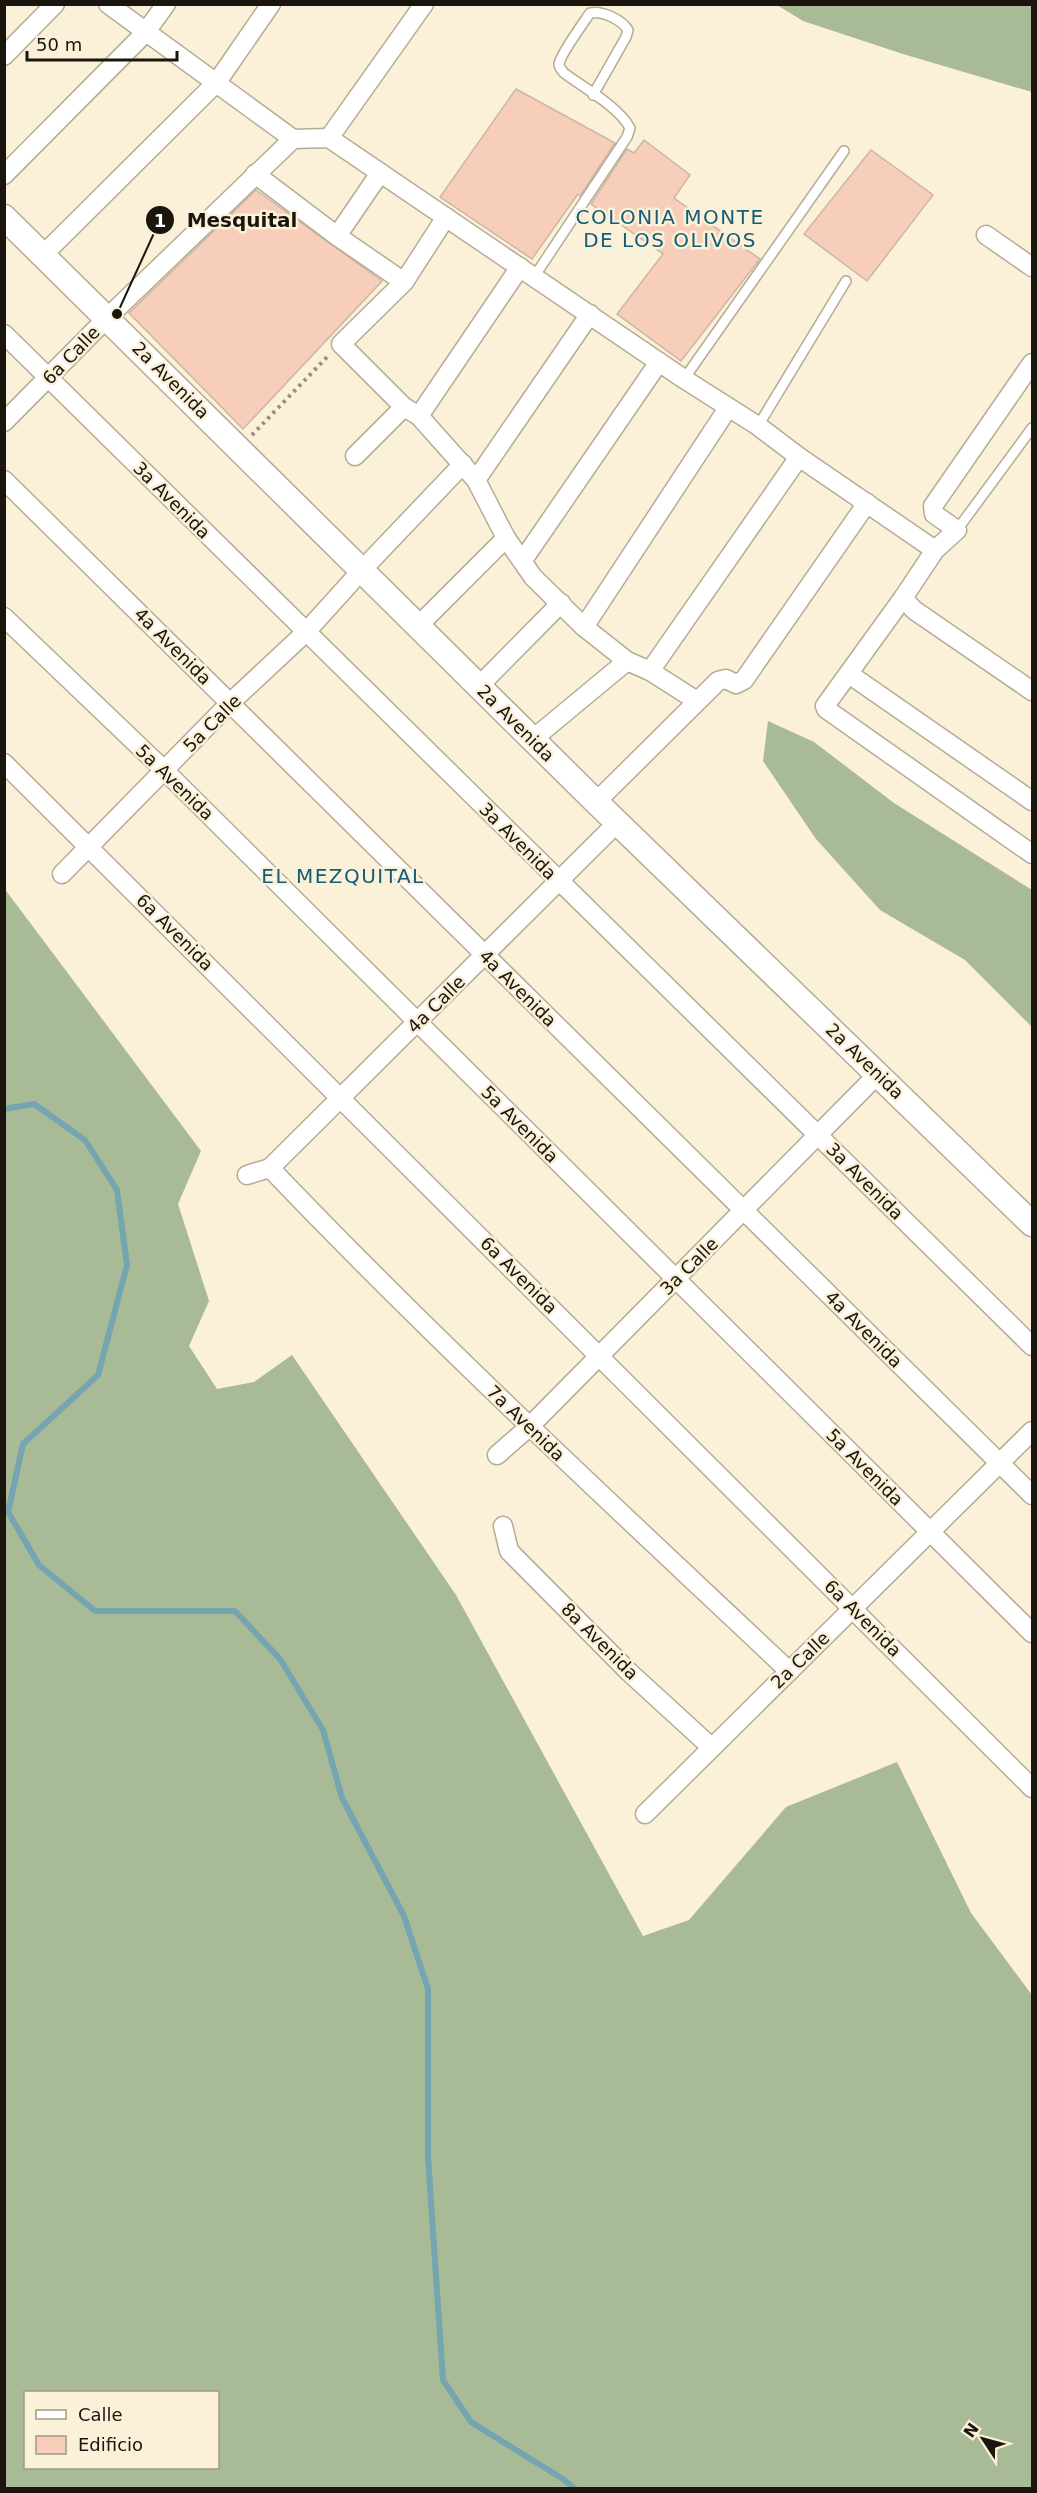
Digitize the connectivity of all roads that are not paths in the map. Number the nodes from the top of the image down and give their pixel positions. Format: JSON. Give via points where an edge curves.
{"nodes":[{"id":1,"x":55,"y":4,"type":"edge"},
{"id":2,"x":108,"y":4,"type":"edge"},
{"id":3,"x":166,"y":4,"type":"edge"},
{"id":4,"x":271,"y":4,"type":"edge"},
{"id":5,"x":424,"y":4,"type":"edge"},
{"id":6,"x":145,"y":33,"type":"junction"},
{"id":7,"x":4,"y":56,"type":"edge"},
{"id":8,"x":216,"y":82,"type":"junction"},
{"id":9,"x":593,"y":94,"type":"junction"},
{"id":10,"x":329,"y":138,"type":"junction"},
{"id":11,"x":293,"y":139,"type":"junction"},
{"id":12,"x":844,"y":151,"type":"dead end"},
{"id":13,"x":380,"y":173,"type":"junction"},
{"id":14,"x":255,"y":174,"type":"junction"},
{"id":15,"x":4,"y":175,"type":"edge"},
{"id":16,"x":4,"y":217,"type":"edge"},
{"id":17,"x":446,"y":217,"type":"junction"},
{"id":18,"x":337,"y":236,"type":"junction"},
{"id":19,"x":986,"y":236,"type":"dead end"},
{"id":20,"x":43,"y":255,"type":"junction"},
{"id":21,"x":1032,"y":267,"type":"edge"},
{"id":22,"x":527,"y":272,"type":"junction"},
{"id":23,"x":846,"y":281,"type":"dead end"},
{"id":24,"x":404,"y":282,"type":"junction"},
{"id":25,"x":590,"y":314,"type":"junction"},
{"id":26,"x":108,"y":317,"type":"junction"},
{"id":27,"x":4,"y":334,"type":"edge"},
{"id":28,"x":659,"y":362,"type":"junction"},
{"id":29,"x":1032,"y":363,"type":"edge"},
{"id":30,"x":49,"y":378,"type":"junction"},
{"id":31,"x":684,"y":379,"type":"junction"},
{"id":32,"x":728,"y":408,"type":"junction"},
{"id":33,"x":411,"y":411,"type":"junction"},
{"id":34,"x":4,"y":422,"type":"edge"},
{"id":35,"x":758,"y":426,"type":"junction"},
{"id":36,"x":1032,"y":428,"type":"edge"},
{"id":37,"x":355,"y":456,"type":"dead end"},
{"id":38,"x":799,"y":457,"type":"junction"},
{"id":39,"x":463,"y":464,"type":"junction"},
{"id":40,"x":4,"y":480,"type":"edge"},
{"id":41,"x":476,"y":480,"type":"junction"},
{"id":42,"x":867,"y":503,"type":"junction"},
{"id":43,"x":957,"y":530,"type":"junction"},
{"id":44,"x":506,"y":538,"type":"junction"},
{"id":45,"x":935,"y":550,"type":"junction"},
{"id":46,"x":523,"y":560,"type":"junction"},
{"id":47,"x":361,"y":571,"type":"junction"},
{"id":48,"x":903,"y":598,"type":"junction"},
{"id":49,"x":561,"y":603,"type":"junction"},
{"id":50,"x":4,"y":617,"type":"edge"},
{"id":51,"x":418,"y":626,"type":"junction"},
{"id":52,"x":584,"y":627,"type":"junction"},
{"id":53,"x":306,"y":632,"type":"junction"},
{"id":54,"x":627,"y":662,"type":"junction"},
{"id":55,"x":650,"y":671,"type":"junction"},
{"id":56,"x":849,"y":674,"type":"junction"},
{"id":57,"x":479,"y":686,"type":"junction"},
{"id":58,"x":1032,"y":691,"type":"edge"},
{"id":59,"x":697,"y":701,"type":"junction"},
{"id":60,"x":230,"y":703,"type":"junction"},
{"id":61,"x":533,"y":739,"type":"junction"},
{"id":62,"x":4,"y":763,"type":"edge"},
{"id":63,"x":164,"y":770,"type":"junction"},
{"id":64,"x":1032,"y":801,"type":"edge"},
{"id":65,"x":596,"y":802,"type":"junction"},
{"id":66,"x":618,"y":822,"type":"junction"},
{"id":67,"x":89,"y":846,"type":"junction"},
{"id":68,"x":1032,"y":854,"type":"edge"},
{"id":69,"x":62,"y":874,"type":"dead end"},
{"id":70,"x":559,"y":882,"type":"junction"},
{"id":71,"x":486,"y":955,"type":"junction"},
{"id":72,"x":418,"y":1023,"type":"junction"},
{"id":73,"x":878,"y":1074,"type":"junction"},
{"id":74,"x":341,"y":1099,"type":"junction"},
{"id":75,"x":818,"y":1134,"type":"junction"},
{"id":76,"x":270,"y":1168,"type":"junction"},
{"id":77,"x":247,"y":1175,"type":"dead end"},
{"id":78,"x":744,"y":1211,"type":"junction"},
{"id":79,"x":1032,"y":1224,"type":"edge"},
{"id":80,"x":676,"y":1279,"type":"junction"},
{"id":81,"x":1032,"y":1346,"type":"edge"},
{"id":82,"x":600,"y":1356,"type":"junction"},
{"id":83,"x":529,"y":1427,"type":"junction"},
{"id":84,"x":1032,"y":1431,"type":"edge"},
{"id":85,"x":497,"y":1455,"type":"dead end"},
{"id":86,"x":1000,"y":1463,"type":"junction"},
{"id":87,"x":1032,"y":1495,"type":"edge"},
{"id":88,"x":503,"y":1526,"type":"dead end"},
{"id":89,"x":930,"y":1532,"type":"junction"},
{"id":90,"x":853,"y":1608,"type":"junction"},
{"id":91,"x":1032,"y":1633,"type":"edge"},
{"id":92,"x":789,"y":1671,"type":"junction"},
{"id":93,"x":711,"y":1747,"type":"junction"},
{"id":94,"x":1032,"y":1788,"type":"edge"},
{"id":95,"x":645,"y":1814,"type":"dead end"}],
"edges":[{"from":1,"to":7,"type":"street"},
{"from":2,"to":6,"type":"street"},
{"from":3,"to":6,"type":"street"},
{"from":4,"to":8,"type":"street"},
{"from":5,"to":10,"type":"street"},
{"from":6,"to":8,"type":"street"},
{"from":6,"to":15,"type":"street"},
{"from":8,"to":11,"type":"street"},
{"from":8,"to":20,"type":"street"},
{"from":9,"to":9,"type":"lane","via":[[564,73],[559,64],[590,13],[595,11],[628,30]]},
{"from":9,"to":22,"type":"lane","via":[[624,117],[630,128],[628,134]]},
{"from":10,"to":11,"type":"street"},
{"from":10,"to":13,"type":"street"},
{"from":11,"to":14,"type":"street","name":"6a Calle"},
{"from":12,"to":31,"type":"lane"},
{"from":13,"to":17,"type":"street"},
{"from":13,"to":18,"type":"street"},
{"from":14,"to":18,"type":"street"},
{"from":14,"to":26,"type":"street","name":"6a Calle"},
{"from":16,"to":20,"type":"main road","name":"2a Avenida"},
{"from":17,"to":22,"type":"street"},
{"from":17,"to":24,"type":"street"},
{"from":18,"to":24,"type":"street"},
{"from":19,"to":21,"type":"street"},
{"from":20,"to":26,"type":"main road","name":"2a Avenida"},
{"from":22,"to":25,"type":"street"},
{"from":22,"to":33,"type":"street"},
{"from":23,"to":35,"type":"lane"},
{"from":24,"to":33,"type":"street","via":[[340,344]]},
{"from":25,"to":28,"type":"street"},
{"from":25,"to":41,"type":"street"},
{"from":26,"to":30,"type":"street","name":"6a Calle"},
{"from":26,"to":47,"type":"main road","name":"2a Avenida"},
{"from":27,"to":30,"type":"street","name":"3a Avenida"},
{"from":28,"to":31,"type":"street"},
{"from":28,"to":46,"type":"street"},
{"from":29,"to":43,"type":"street","via":[[933,506],[934,514]]},
{"from":30,"to":34,"type":"street","name":"6a Calle"},
{"from":30,"to":53,"type":"street","name":"3a Avenida"},
{"from":31,"to":32,"type":"street"},
{"from":32,"to":35,"type":"street"},
{"from":32,"to":52,"type":"street"},
{"from":33,"to":37,"type":"street"},
{"from":33,"to":39,"type":"street"},
{"from":35,"to":38,"type":"street"},
{"from":36,"to":43,"type":"lane"},
{"from":38,"to":42,"type":"street"},
{"from":38,"to":55,"type":"street"},
{"from":39,"to":41,"type":"street"},
{"from":39,"to":47,"type":"street","name":"5a Calle"},
{"from":40,"to":60,"type":"street","name":"4a Avenida"},
{"from":41,"to":44,"type":"street"},
{"from":42,"to":45,"type":"street"},
{"from":42,"to":59,"type":"street","via":[[744,680],[736,684],[726,679],[718,681]]},
{"from":43,"to":45,"type":"street"},
{"from":44,"to":46,"type":"street"},
{"from":44,"to":51,"type":"street"},
{"from":45,"to":48,"type":"street"},
{"from":46,"to":49,"type":"street","via":[[533,577]]},
{"from":47,"to":51,"type":"main road","name":"2a Avenida"},
{"from":47,"to":53,"type":"street","name":"5a Calle"},
{"from":48,"to":56,"type":"street"},
{"from":48,"to":58,"type":"street","via":[[914,610]]},
{"from":49,"to":52,"type":"street"},
{"from":49,"to":57,"type":"street"},
{"from":50,"to":63,"type":"street","name":"5a Avenida"},
{"from":51,"to":57,"type":"main road","name":"2a Avenida"},
{"from":52,"to":54,"type":"street"},
{"from":53,"to":60,"type":"street","name":"5a Calle"},
{"from":53,"to":70,"type":"street","name":"3a Avenida"},
{"from":54,"to":55,"type":"street"},
{"from":54,"to":61,"type":"street"},
{"from":55,"to":59,"type":"street"},
{"from":56,"to":64,"type":"street"},
{"from":56,"to":68,"type":"street","via":[[826,703],[826,709]]},
{"from":57,"to":61,"type":"main road","name":"2a Avenida"},
{"from":59,"to":65,"type":"street"},
{"from":60,"to":63,"type":"street","name":"5a Calle"},
{"from":60,"to":71,"type":"street","name":"4a Avenida"},
{"from":61,"to":65,"type":"main road","name":"2a Avenida"},
{"from":62,"to":67,"type":"street","name":"6a Avenida"},
{"from":63,"to":67,"type":"street","name":"5a Calle"},
{"from":63,"to":72,"type":"street","name":"5a Avenida"},
{"from":65,"to":66,"type":"main road","name":"2a Avenida"},
{"from":66,"to":70,"type":"street","name":"4a Calle"},
{"from":66,"to":73,"type":"main road","name":"2a Avenida"},
{"from":67,"to":69,"type":"street","name":"5a Calle"},
{"from":67,"to":74,"type":"street","name":"6a Avenida"},
{"from":70,"to":71,"type":"street","name":"4a Calle"},
{"from":70,"to":75,"type":"street","name":"3a Avenida"},
{"from":71,"to":72,"type":"street","name":"4a Calle"},
{"from":71,"to":78,"type":"street","name":"4a Avenida"},
{"from":72,"to":74,"type":"street","name":"4a Calle"},
{"from":72,"to":80,"type":"street","name":"5a Avenida"},
{"from":73,"to":75,"type":"street","name":"3a Calle"},
{"from":73,"to":79,"type":"main road","name":"2a Avenida"},
{"from":74,"to":76,"type":"street","name":"4a Calle"},
{"from":74,"to":82,"type":"street","name":"6a Avenida"},
{"from":75,"to":78,"type":"street","name":"3a Calle"},
{"from":75,"to":81,"type":"street","name":"3a Avenida"},
{"from":76,"to":77,"type":"street","name":"4a Calle"},
{"from":76,"to":83,"type":"street","name":"7a Avenida"},
{"from":78,"to":80,"type":"street","name":"3a Calle"},
{"from":78,"to":86,"type":"street","name":"4a Avenida"},
{"from":80,"to":82,"type":"street","name":"3a Calle"},
{"from":80,"to":89,"type":"street","name":"5a Avenida"},
{"from":82,"to":83,"type":"street","name":"3a Calle"},
{"from":82,"to":90,"type":"street","name":"6a Avenida"},
{"from":83,"to":85,"type":"street","name":"3a Calle"},
{"from":83,"to":92,"type":"street","name":"7a Avenida"},
{"from":84,"to":86,"type":"street","name":"2a Calle"},
{"from":86,"to":87,"type":"street","name":"4a Avenida"},
{"from":86,"to":89,"type":"street","name":"2a Calle"},
{"from":88,"to":93,"type":"street","name":"8a Avenida","via":[[509,1551],[629,1672]]},
{"from":89,"to":90,"type":"street","name":"2a Calle"},
{"from":89,"to":91,"type":"street","name":"5a Avenida"},
{"from":90,"to":92,"type":"street","name":"2a Calle"},
{"from":90,"to":94,"type":"street","name":"6a Avenida"},
{"from":92,"to":93,"type":"street","name":"2a Calle"},
{"from":93,"to":95,"type":"street","name":"2a Calle"}]}
